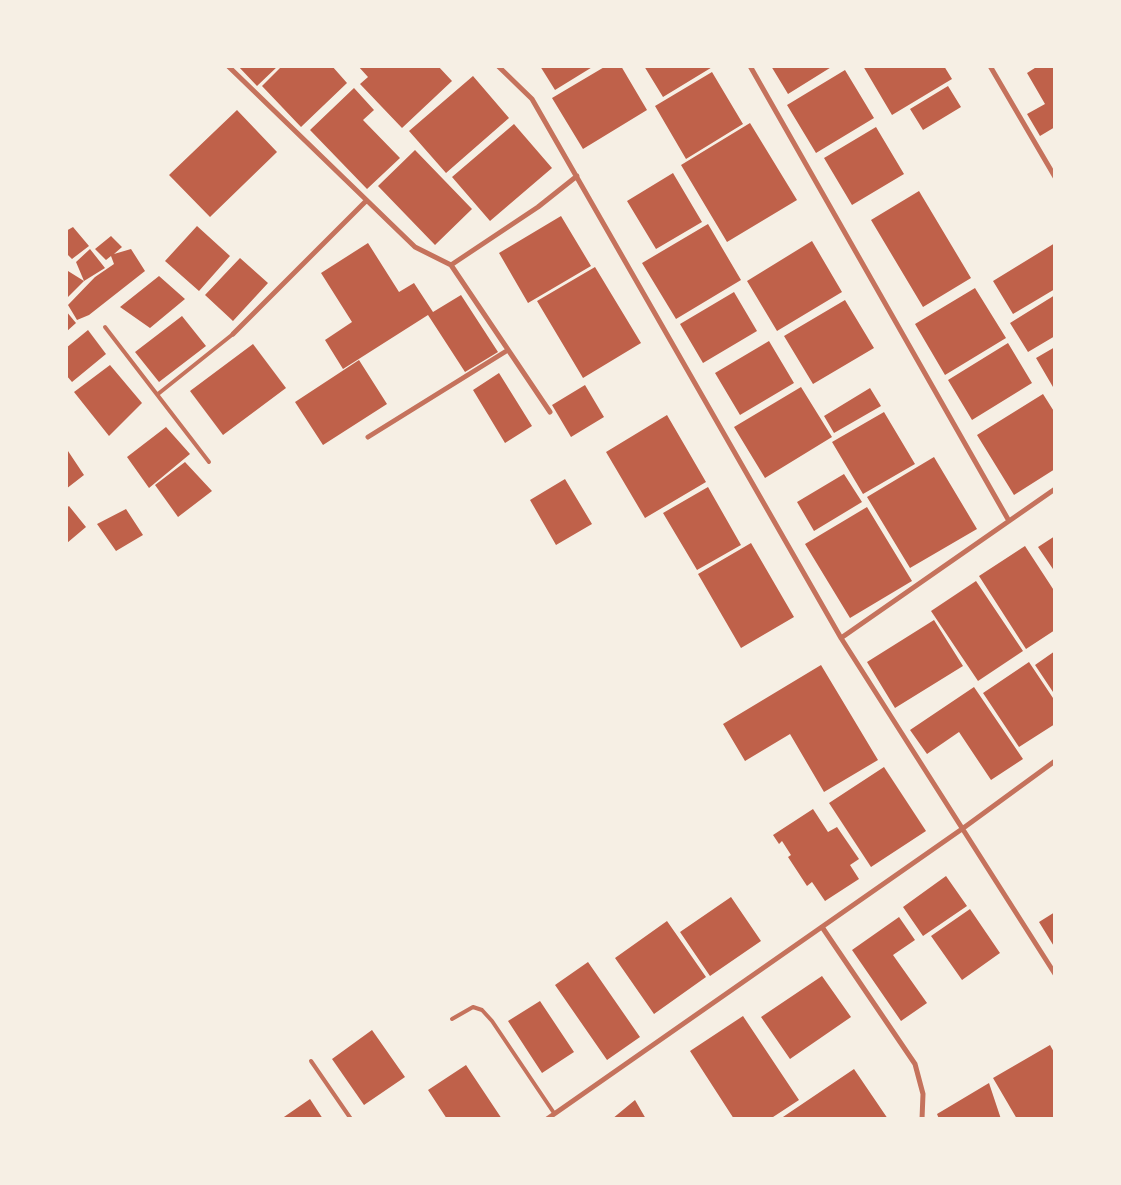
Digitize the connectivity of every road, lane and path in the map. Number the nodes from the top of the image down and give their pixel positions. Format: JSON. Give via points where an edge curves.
{"nodes":[{"id":1,"x":228,"y":66,"type":"edge"},
{"id":2,"x":498,"y":66,"type":"edge"},
{"id":3,"x":750,"y":66,"type":"edge"},
{"id":4,"x":990,"y":66,"type":"edge"},
{"id":5,"x":577,"y":176,"type":"junction"},
{"id":6,"x":1055,"y":176,"type":"edge"},
{"id":7,"x":366,"y":201,"type":"junction"},
{"id":8,"x":451,"y":265,"type":"junction"},
{"id":9,"x":105,"y":327,"type":"dead end"},
{"id":10,"x":233,"y":334,"type":"joint"},
{"id":11,"x":508,"y":350,"type":"junction"},
{"id":12,"x":158,"y":394,"type":"junction"},
{"id":13,"x":550,"y":412,"type":"dead end"},
{"id":14,"x":368,"y":437,"type":"dead end"},
{"id":15,"x":209,"y":462,"type":"dead end"},
{"id":16,"x":1055,"y":489,"type":"edge"},
{"id":17,"x":1009,"y":521,"type":"junction"},
{"id":18,"x":841,"y":638,"type":"junction"},
{"id":19,"x":1055,"y":761,"type":"edge"},
{"id":20,"x":962,"y":829,"type":"junction"},
{"id":21,"x":822,"y":927,"type":"junction"},
{"id":22,"x":1055,"y":974,"type":"edge"},
{"id":23,"x":452,"y":1019,"type":"dead end"},
{"id":24,"x":311,"y":1061,"type":"dead end"},
{"id":25,"x":554,"y":1114,"type":"junction"},
{"id":26,"x":351,"y":1119,"type":"edge"},
{"id":27,"x":547,"y":1119,"type":"edge"},
{"id":28,"x":922,"y":1119,"type":"edge"}],
"edges":[{"from":1,"to":7,"type":"street"},
{"from":2,"to":5,"type":"street","via":[[532,99]]},
{"from":3,"to":17,"type":"street"},
{"from":4,"to":6,"type":"street"},
{"from":5,"to":8,"type":"street","via":[[538,207]]},
{"from":5,"to":18,"type":"street"},
{"from":7,"to":8,"type":"street","via":[[416,247]]},
{"from":7,"to":10,"type":"street"},
{"from":8,"to":11,"type":"street"},
{"from":9,"to":12,"type":"lane"},
{"from":10,"to":12,"type":"lane"},
{"from":11,"to":13,"type":"street"},
{"from":11,"to":14,"type":"street"},
{"from":12,"to":15,"type":"lane"},
{"from":16,"to":17,"type":"street"},
{"from":17,"to":18,"type":"street"},
{"from":18,"to":20,"type":"street"},
{"from":19,"to":20,"type":"street"},
{"from":20,"to":21,"type":"street"},
{"from":20,"to":22,"type":"street"},
{"from":21,"to":25,"type":"street"},
{"from":21,"to":28,"type":"street","via":[[914,1064],[922,1094]]},
{"from":23,"to":25,"type":"lane","via":[[473,1007],[482,1010]]},
{"from":24,"to":26,"type":"lane"},
{"from":25,"to":27,"type":"street"}]}
